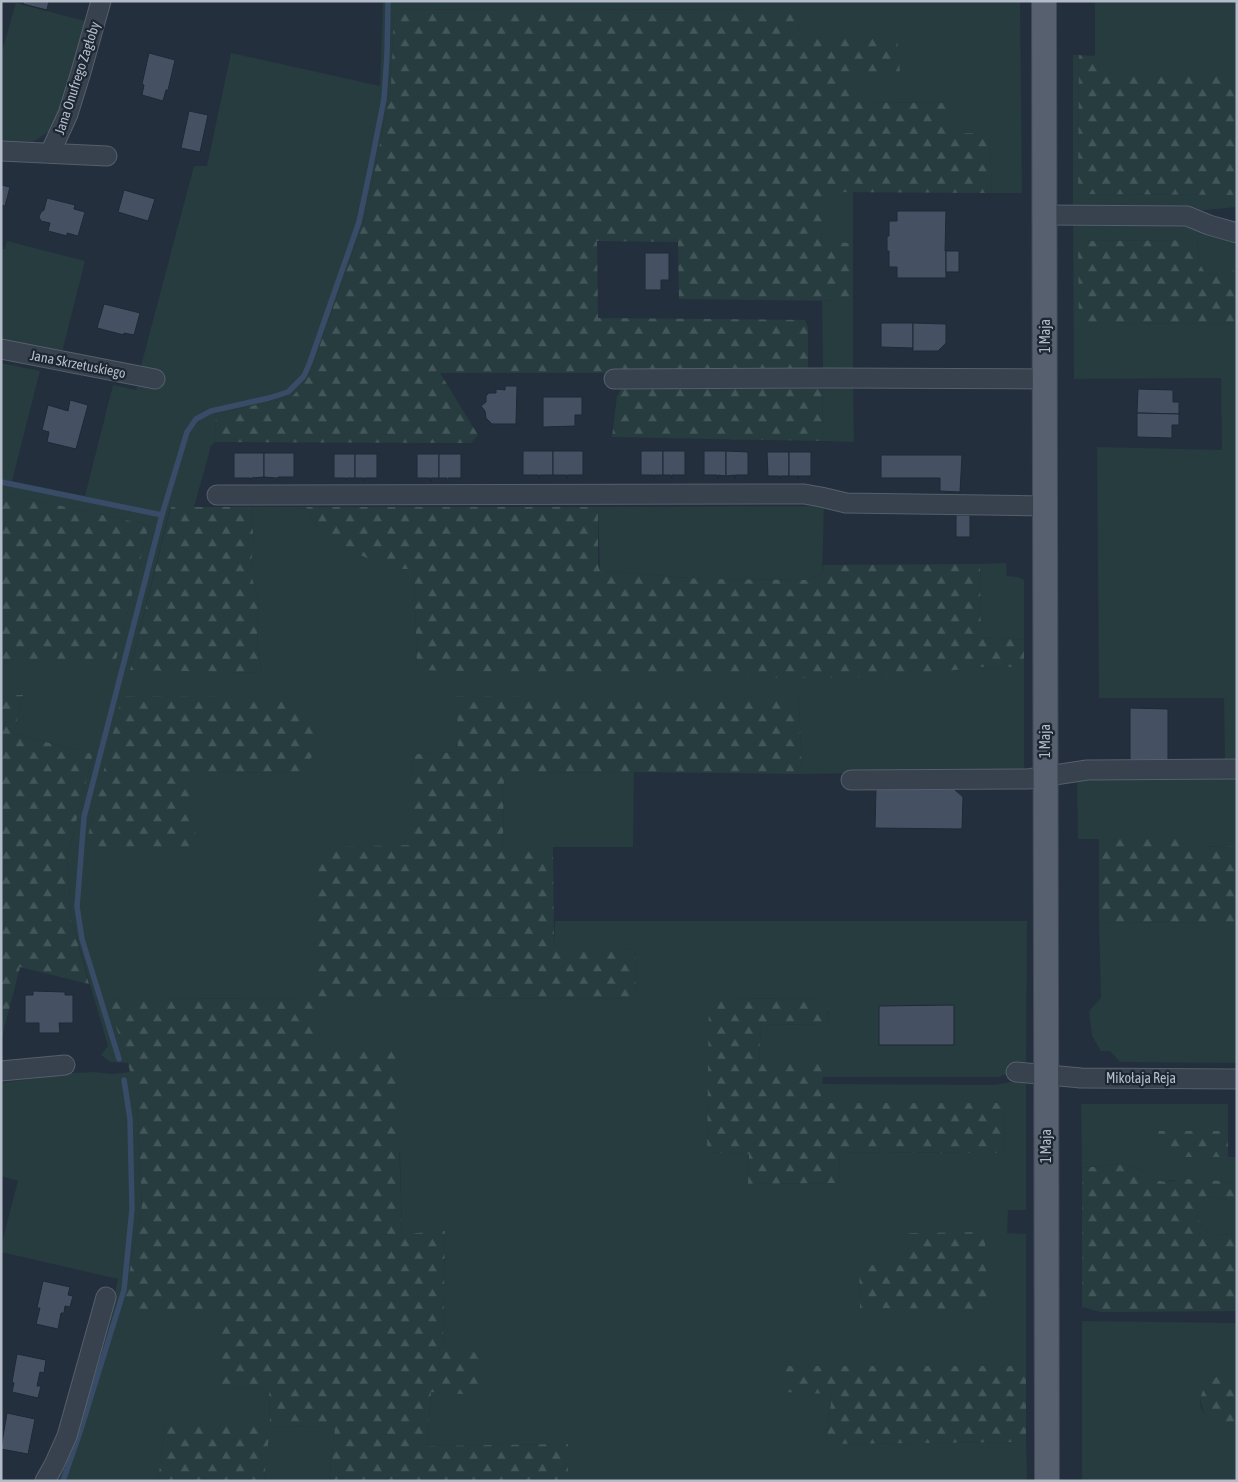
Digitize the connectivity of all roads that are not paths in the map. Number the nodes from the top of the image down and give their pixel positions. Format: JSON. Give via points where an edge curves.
{"nodes":[{"id":1,"x":101,"y":1,"type":"edge"},
{"id":2,"x":1044,"y":1,"type":"edge"},
{"id":3,"x":1,"y":151,"type":"edge"},
{"id":4,"x":50,"y":154,"type":"junction"},
{"id":5,"x":107,"y":156,"type":"dead end"},
{"id":6,"x":1045,"y":216,"type":"junction"},
{"id":7,"x":1237,"y":233,"type":"edge"},
{"id":8,"x":1,"y":349,"type":"edge"},
{"id":9,"x":155,"y":379,"type":"dead end"},
{"id":10,"x":1045,"y":379,"type":"junction"},
{"id":11,"x":614,"y":380,"type":"dead end"},
{"id":12,"x":217,"y":495,"type":"dead end"},
{"id":13,"x":1045,"y":506,"type":"junction"},
{"id":14,"x":1237,"y":769,"type":"edge"},
{"id":15,"x":1045,"y":776,"type":"junction"},
{"id":16,"x":851,"y":780,"type":"dead end"},
{"id":17,"x":65,"y":1065,"type":"dead end"},
{"id":18,"x":1,"y":1071,"type":"edge"},
{"id":19,"x":1016,"y":1072,"type":"dead end"},
{"id":20,"x":1046,"y":1074,"type":"junction"},
{"id":21,"x":1237,"y":1079,"type":"edge"},
{"id":22,"x":106,"y":1297,"type":"dead end"},
{"id":23,"x":45,"y":1481,"type":"edge"},
{"id":24,"x":1047,"y":1481,"type":"edge"}],
"edges":[{"from":1,"to":4,"type":"street","name":"Jana Onufrego Zagłoby","via":[[68,114]]},
{"from":2,"to":6,"type":"main road","name":"1 Maja"},
{"from":3,"to":4,"type":"street"},
{"from":4,"to":5,"type":"street"},
{"from":6,"to":7,"type":"street","via":[[1187,216]]},
{"from":6,"to":10,"type":"main road","name":"1 Maja"},
{"from":8,"to":9,"type":"street","name":"Jana Skrzetuskiego"},
{"from":10,"to":11,"type":"street"},
{"from":10,"to":13,"type":"main road","name":"1 Maja"},
{"from":12,"to":13,"type":"street","via":[[804,494],[846,503]]},
{"from":13,"to":15,"type":"main road","name":"1 Maja"},
{"from":14,"to":15,"type":"street","via":[[1087,770]]},
{"from":15,"to":16,"type":"street","via":[[1028,779]]},
{"from":15,"to":20,"type":"main road","name":"1 Maja"},
{"from":17,"to":18,"type":"street"},
{"from":19,"to":20,"type":"street","name":"Mikołaja Reja"},
{"from":20,"to":21,"type":"street","name":"Mikołaja Reja","via":[[1080,1078]]},
{"from":20,"to":24,"type":"main road","name":"1 Maja"},
{"from":22,"to":23,"type":"street","via":[[67,1436]]}]}
